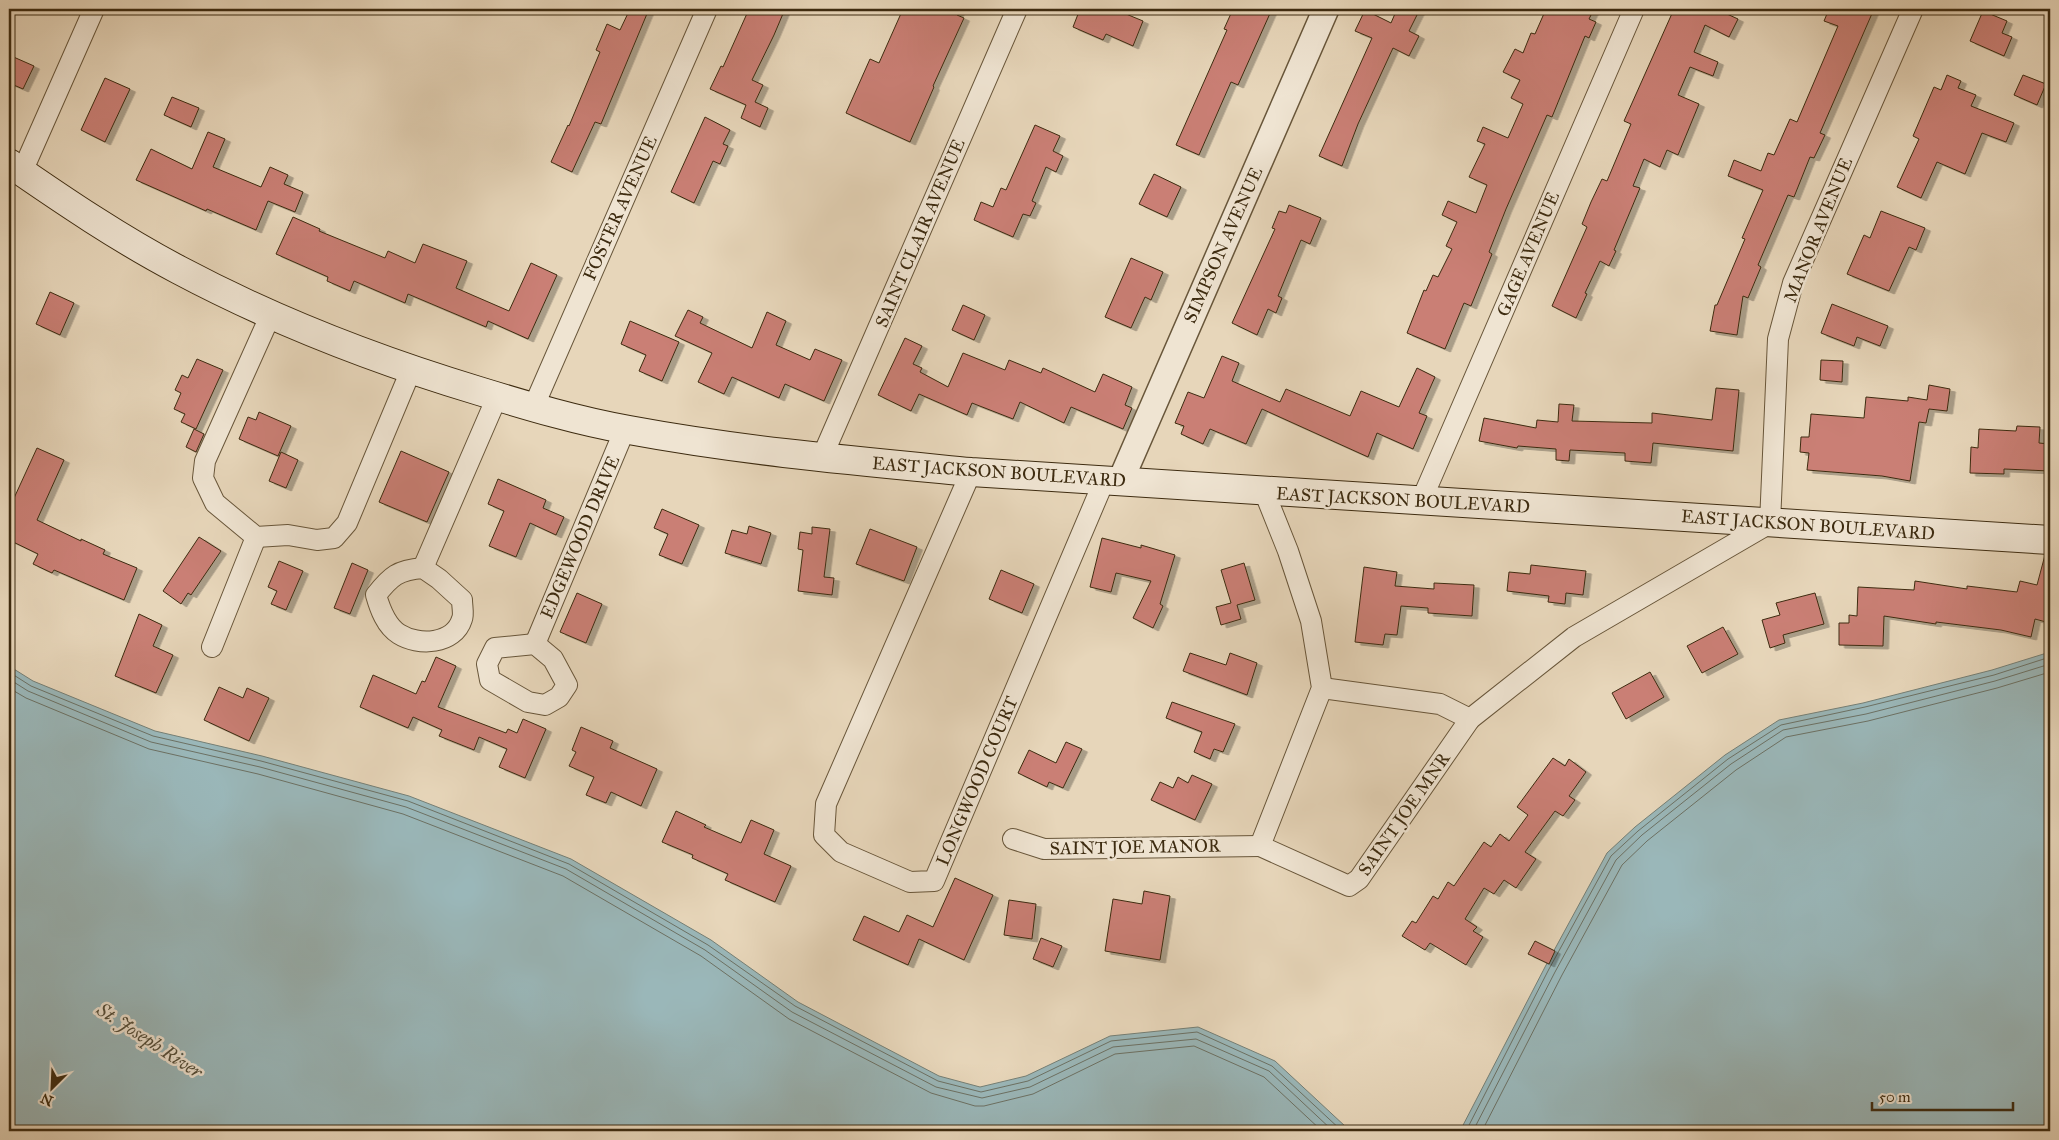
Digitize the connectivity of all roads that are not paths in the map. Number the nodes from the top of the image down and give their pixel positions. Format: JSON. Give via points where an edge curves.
{"nodes":[{"id":1,"x":94,"y":9,"type":"edge"},
{"id":2,"x":707,"y":9,"type":"edge"},
{"id":3,"x":1017,"y":9,"type":"edge"},
{"id":4,"x":1326,"y":9,"type":"edge"},
{"id":5,"x":1634,"y":9,"type":"edge"},
{"id":6,"x":1913,"y":9,"type":"edge"},
{"id":7,"x":16,"y":168,"type":"edge"},
{"id":8,"x":271,"y":314,"type":"junction"},
{"id":9,"x":411,"y":370,"type":"junction"},
{"id":10,"x":496,"y":396,"type":"junction"},
{"id":11,"x":533,"y":408,"type":"junction"},
{"id":12,"x":625,"y":429,"type":"junction"},
{"id":13,"x":822,"y":457,"type":"junction"},
{"id":14,"x":971,"y":472,"type":"junction"},
{"id":15,"x":1112,"y":481,"type":"junction"},
{"id":16,"x":1264,"y":491,"type":"junction"},
{"id":17,"x":1422,"y":499,"type":"junction"},
{"id":18,"x":1770,"y":523,"type":"junction"},
{"id":19,"x":256,"y":537,"type":"junction"},
{"id":20,"x":2050,"y":540,"type":"edge"},
{"id":21,"x":422,"y":568,"type":"dead end"},
{"id":22,"x":535,"y":644,"type":"dead end"},
{"id":23,"x":212,"y":647,"type":"dead end"},
{"id":24,"x":1322,"y":688,"type":"junction"},
{"id":25,"x":1470,"y":719,"type":"junction"},
{"id":26,"x":1012,"y":839,"type":"dead end"},
{"id":27,"x":1260,"y":846,"type":"junction"}],
"edges":[{"from":1,"to":7,"type":"street"},
{"from":2,"to":11,"type":"street","name":"FOSTER AVENUE"},
{"from":3,"to":13,"type":"street","name":"SAINT CLAIR AVENUE"},
{"from":4,"to":15,"type":"street","name":"SIMPSON AVENUE"},
{"from":5,"to":17,"type":"street","name":"GAGE AVENUE"},
{"from":6,"to":18,"type":"street","name":"MANOR AVENUE","via":[[1790,292],[1778,339]]},
{"from":7,"to":8,"type":"main road","name":"EAST JACKSON BOULEVARD","via":[[105,227],[167,263]]},
{"from":8,"to":9,"type":"main road","name":"EAST JACKSON BOULEVARD"},
{"from":8,"to":19,"type":"street","via":[[205,461],[203,478],[215,503]]},
{"from":9,"to":10,"type":"main road","name":"EAST JACKSON BOULEVARD"},
{"from":9,"to":19,"type":"street","via":[[347,523],[334,538]]},
{"from":10,"to":11,"type":"main road","name":"EAST JACKSON BOULEVARD"},
{"from":10,"to":21,"type":"street"},
{"from":11,"to":12,"type":"main road","name":"EAST JACKSON BOULEVARD"},
{"from":12,"to":13,"type":"main road","name":"EAST JACKSON BOULEVARD"},
{"from":12,"to":22,"type":"street","name":"EDGEWOOD DRIVE"},
{"from":13,"to":14,"type":"main road","name":"EAST JACKSON BOULEVARD"},
{"from":14,"to":15,"type":"main road","name":"EAST JACKSON BOULEVARD"},
{"from":14,"to":15,"type":"street","name":"LONGWOOD COURT","via":[[826,804],[824,835],[841,852],[910,882],[934,881]]},
{"from":15,"to":16,"type":"main road","name":"EAST JACKSON BOULEVARD"},
{"from":16,"to":17,"type":"main road","name":"EAST JACKSON BOULEVARD"},
{"from":16,"to":24,"type":"street","via":[[1311,621]]},
{"from":17,"to":18,"type":"main road","name":"EAST JACKSON BOULEVARD"},
{"from":18,"to":20,"type":"main road","name":"EAST JACKSON BOULEVARD"},
{"from":18,"to":25,"type":"street","name":"SAINT JOE MNR","via":[[1574,637]]},
{"from":19,"to":23,"type":"street"},
{"from":24,"to":25,"type":"street","via":[[1440,704]]},
{"from":24,"to":27,"type":"street"},
{"from":25,"to":27,"type":"street","name":"SAINT JOE MNR","via":[[1359,879],[1349,886]]},
{"from":26,"to":27,"type":"street","name":"SAINT JOE MANOR","via":[[1044,850]]}]}
